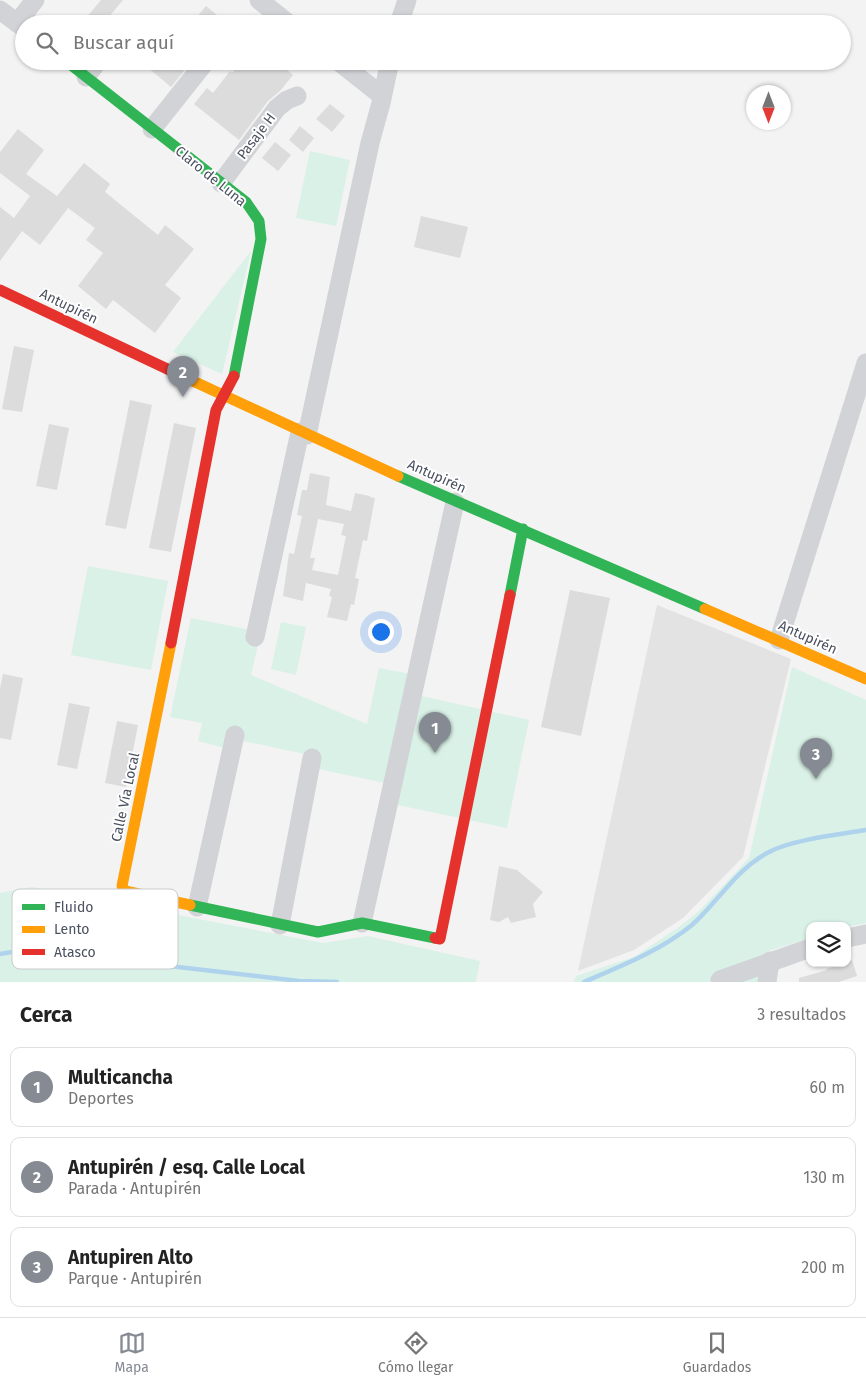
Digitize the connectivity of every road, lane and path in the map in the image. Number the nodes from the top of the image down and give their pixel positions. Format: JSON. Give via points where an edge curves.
{"nodes":[{"id":1,"x":35,"y":0,"type":"edge"},
{"id":2,"x":259,"y":0,"type":"edge"},
{"id":3,"x":407,"y":0,"type":"edge"},
{"id":4,"x":0,"y":10,"type":"edge"},
{"id":5,"x":26,"y":15,"type":"edge"},
{"id":6,"x":278,"y":15,"type":"edge"},
{"id":7,"x":402,"y":15,"type":"edge"},
{"id":8,"x":15,"y":22,"type":"edge"},
{"id":9,"x":77,"y":70,"type":"edge"},
{"id":10,"x":91,"y":70,"type":"edge"},
{"id":11,"x":199,"y":70,"type":"edge"},
{"id":12,"x":349,"y":70,"type":"edge"},
{"id":13,"x":388,"y":70,"type":"edge"},
{"id":14,"x":86,"y":77,"type":"junction"},
{"id":15,"x":381,"y":95,"type":"junction"},
{"id":16,"x":298,"y":96,"type":"dead end"},
{"id":17,"x":152,"y":129,"type":"junction"},
{"id":18,"x":221,"y":183,"type":"junction"},
{"id":19,"x":0,"y":290,"type":"edge"},
{"id":20,"x":866,"y":363,"type":"edge"},
{"id":21,"x":223,"y":395,"type":"junction"},
{"id":22,"x":303,"y":433,"type":"junction"},
{"id":23,"x":456,"y":502,"type":"junction"},
{"id":24,"x":523,"y":529,"type":"junction"},
{"id":25,"x":256,"y":637,"type":"dead end"},
{"id":26,"x":779,"y":640,"type":"junction"},
{"id":27,"x":866,"y":679,"type":"edge"},
{"id":28,"x":235,"y":735,"type":"dead end"},
{"id":29,"x":312,"y":758,"type":"dead end"},
{"id":30,"x":124,"y":889,"type":"edge"},
{"id":31,"x":178,"y":903,"type":"edge"},
{"id":32,"x":197,"y":907,"type":"junction"},
{"id":33,"x":362,"y":923,"type":"junction"},
{"id":34,"x":280,"y":925,"type":"junction"},
{"id":35,"x":866,"y":934,"type":"edge"},
{"id":36,"x":851,"y":937,"type":"edge"},
{"id":37,"x":806,"y":949,"type":"edge"},
{"id":38,"x":770,"y":961,"type":"junction"},
{"id":39,"x":720,"y":980,"type":"dead end"},
{"id":40,"x":767,"y":982,"type":"edge"}],
"edges":[{"from":1,"to":5,"type":"street"},
{"from":2,"to":6,"type":"street"},
{"from":3,"to":7,"type":"street"},
{"from":4,"to":8,"type":"street"},
{"from":9,"to":14,"type":"street","name":"Claro de Luna"},
{"from":10,"to":14,"type":"street"},
{"from":11,"to":17,"type":"street"},
{"from":12,"to":15,"type":"street"},
{"from":13,"to":15,"type":"street"},
{"from":14,"to":17,"type":"street","name":"Claro de Luna"},
{"from":15,"to":22,"type":"street"},
{"from":16,"to":18,"type":"street","name":"Pasaje H","via":[[277,108]]},
{"from":17,"to":18,"type":"street","name":"Claro de Luna"},
{"from":18,"to":21,"type":"street","name":"Claro de Luna","via":[[251,208],[259,221],[262,239],[235,374]]},
{"from":19,"to":21,"type":"street","name":"Antupirén"},
{"from":20,"to":26,"type":"street"},
{"from":21,"to":22,"type":"street","name":"Antupirén"},
{"from":21,"to":30,"type":"street","name":"Calle Vía Local","via":[[216,410]]},
{"from":22,"to":23,"type":"street","name":"Antupirén"},
{"from":22,"to":25,"type":"street"},
{"from":23,"to":24,"type":"street","name":"Antupirén"},
{"from":23,"to":33,"type":"street"},
{"from":24,"to":26,"type":"street","name":"Antupirén"},
{"from":24,"to":33,"type":"street","name":"Calle Vía Local","via":[[440,939]]},
{"from":26,"to":27,"type":"street","name":"Antupirén"},
{"from":28,"to":32,"type":"street"},
{"from":29,"to":34,"type":"street"},
{"from":31,"to":32,"type":"street","name":"Calle Vía Local"},
{"from":32,"to":34,"type":"street","name":"Calle Vía Local"},
{"from":33,"to":34,"type":"street","name":"Calle Vía Local","via":[[318,932]]},
{"from":35,"to":36,"type":"street"},
{"from":37,"to":38,"type":"street"},
{"from":38,"to":39,"type":"street"},
{"from":38,"to":40,"type":"street"}]}
